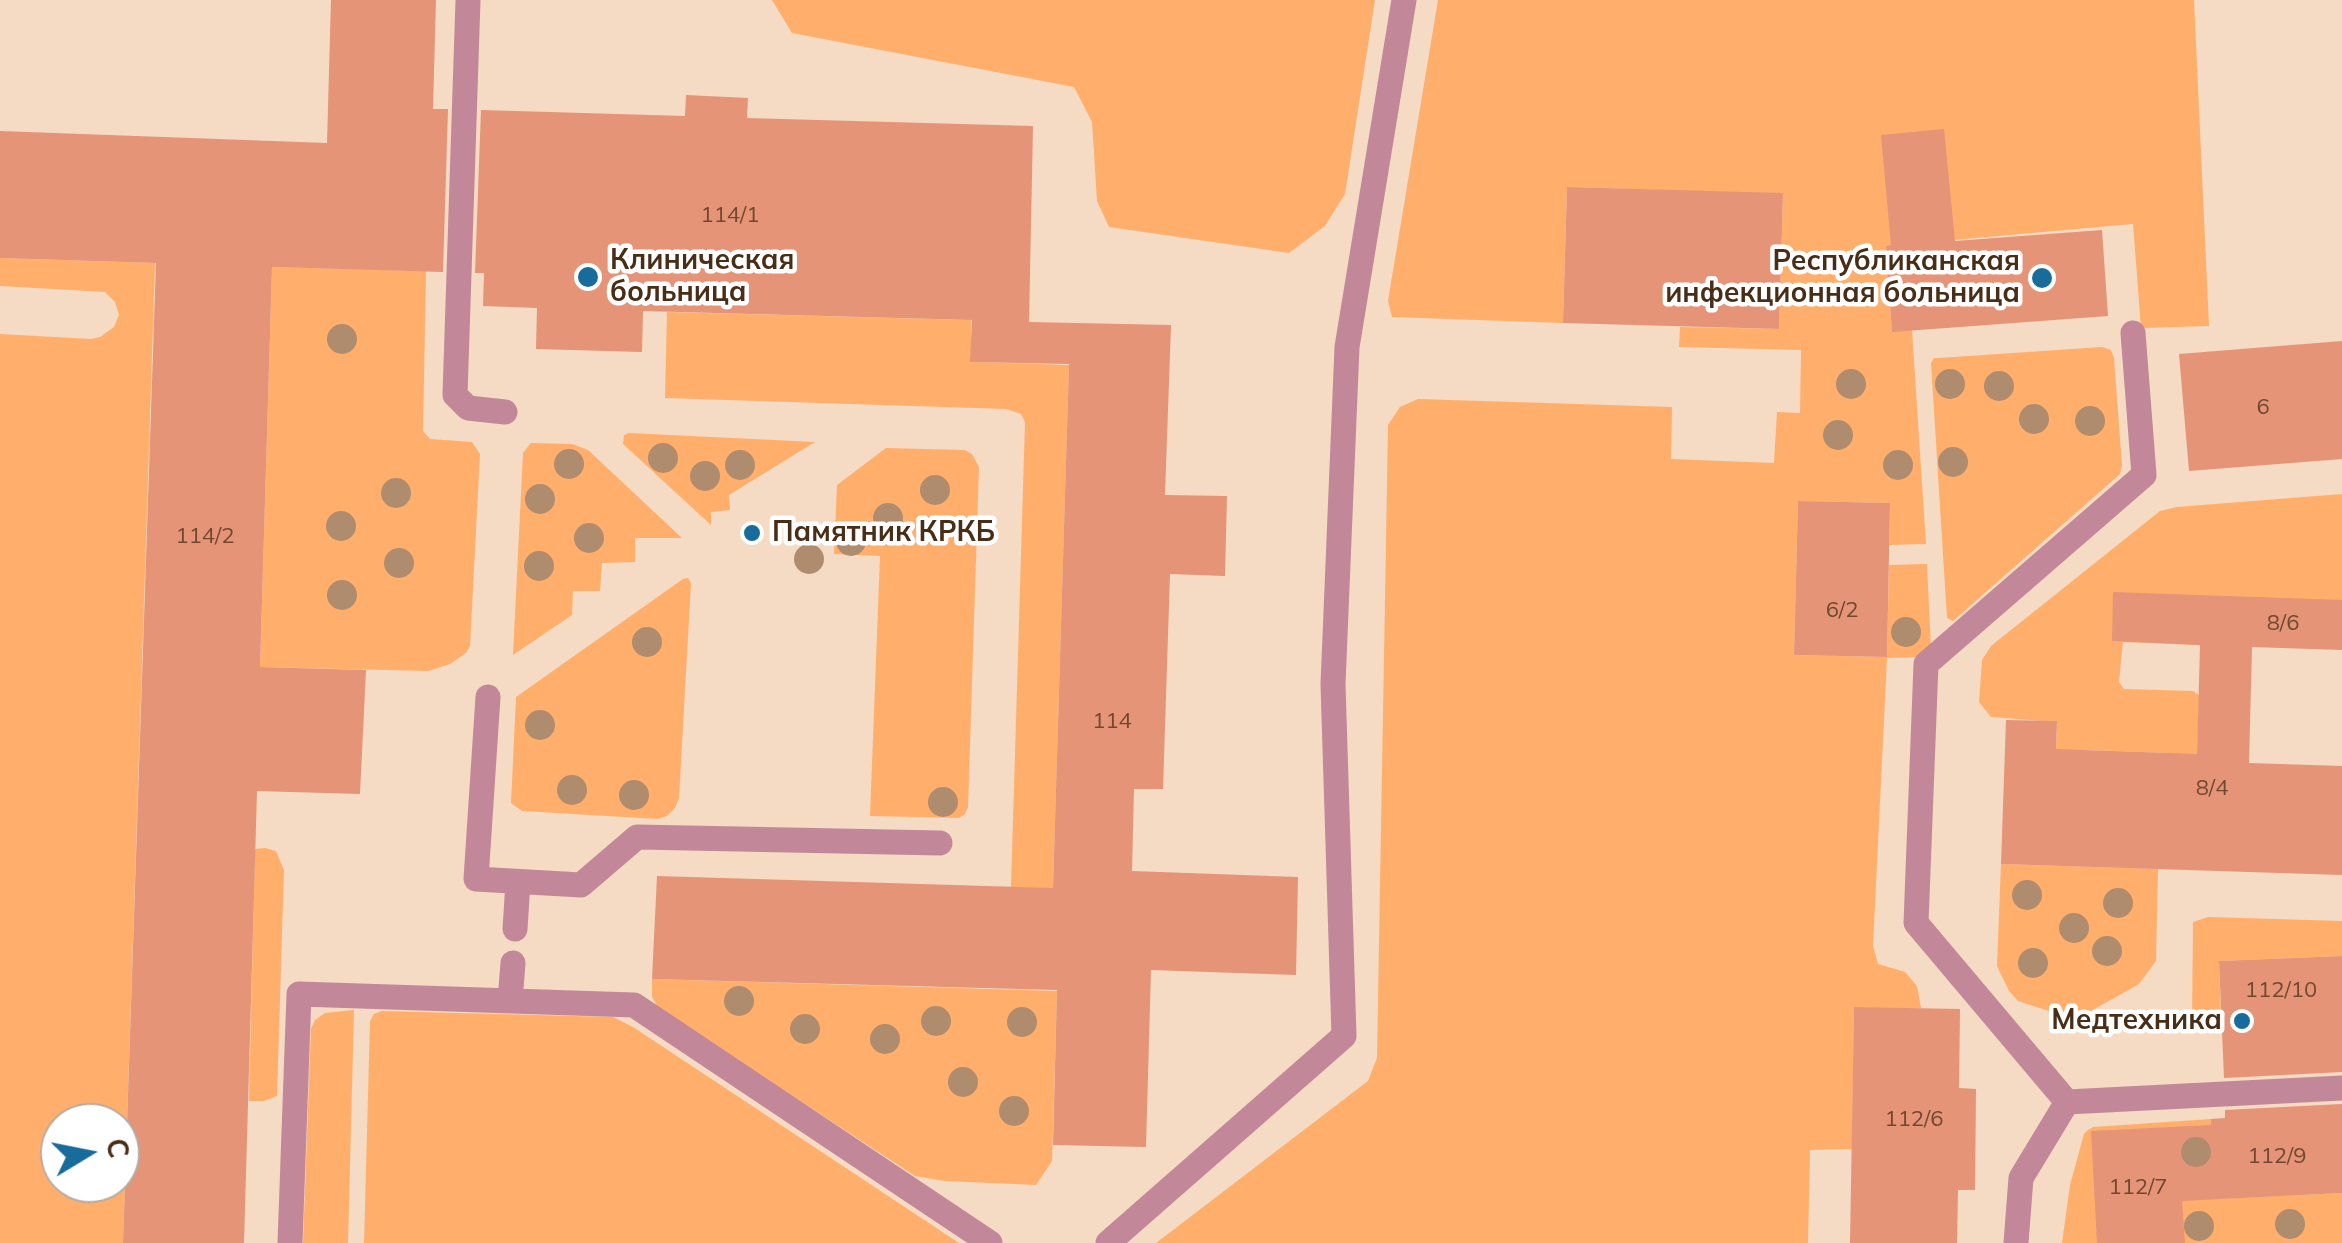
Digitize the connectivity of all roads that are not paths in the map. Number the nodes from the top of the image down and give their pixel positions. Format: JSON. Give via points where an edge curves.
{"nodes":[{"id":1,"x":468,"y":0,"type":"edge"},
{"id":2,"x":1404,"y":0,"type":"edge"},
{"id":3,"x":2133,"y":333,"type":"dead end"},
{"id":4,"x":505,"y":412,"type":"dead end"},
{"id":5,"x":488,"y":697,"type":"dead end"},
{"id":6,"x":940,"y":843,"type":"dead end"},
{"id":7,"x":518,"y":882,"type":"junction"},
{"id":8,"x":515,"y":929,"type":"dead end"},
{"id":9,"x":513,"y":964,"type":"dead end"},
{"id":10,"x":510,"y":1001,"type":"junction"},
{"id":11,"x":2342,"y":1088,"type":"edge"},
{"id":12,"x":2067,"y":1102,"type":"junction"},
{"id":13,"x":290,"y":1243,"type":"edge"},
{"id":14,"x":990,"y":1243,"type":"edge"},
{"id":15,"x":1108,"y":1243,"type":"edge"},
{"id":16,"x":2016,"y":1243,"type":"edge"}],
"edges":[{"from":1,"to":4,"type":"lane","via":[[456,395],[468,408]]},
{"from":2,"to":15,"type":"lane","via":[[1347,347],[1333,684],[1344,1036]]},
{"from":3,"to":12,"type":"lane","via":[[2144,474],[1926,664],[1916,923]]},
{"from":5,"to":7,"type":"lane","via":[[476,880]]},
{"from":6,"to":7,"type":"lane","via":[[637,837],[581,885]]},
{"from":7,"to":8,"type":"lane"},
{"from":9,"to":10,"type":"lane"},
{"from":10,"to":13,"type":"lane","via":[[299,994]]},
{"from":10,"to":14,"type":"lane","via":[[634,1005]]},
{"from":11,"to":12,"type":"lane"},
{"from":12,"to":16,"type":"lane","via":[[2021,1178]]}]}
